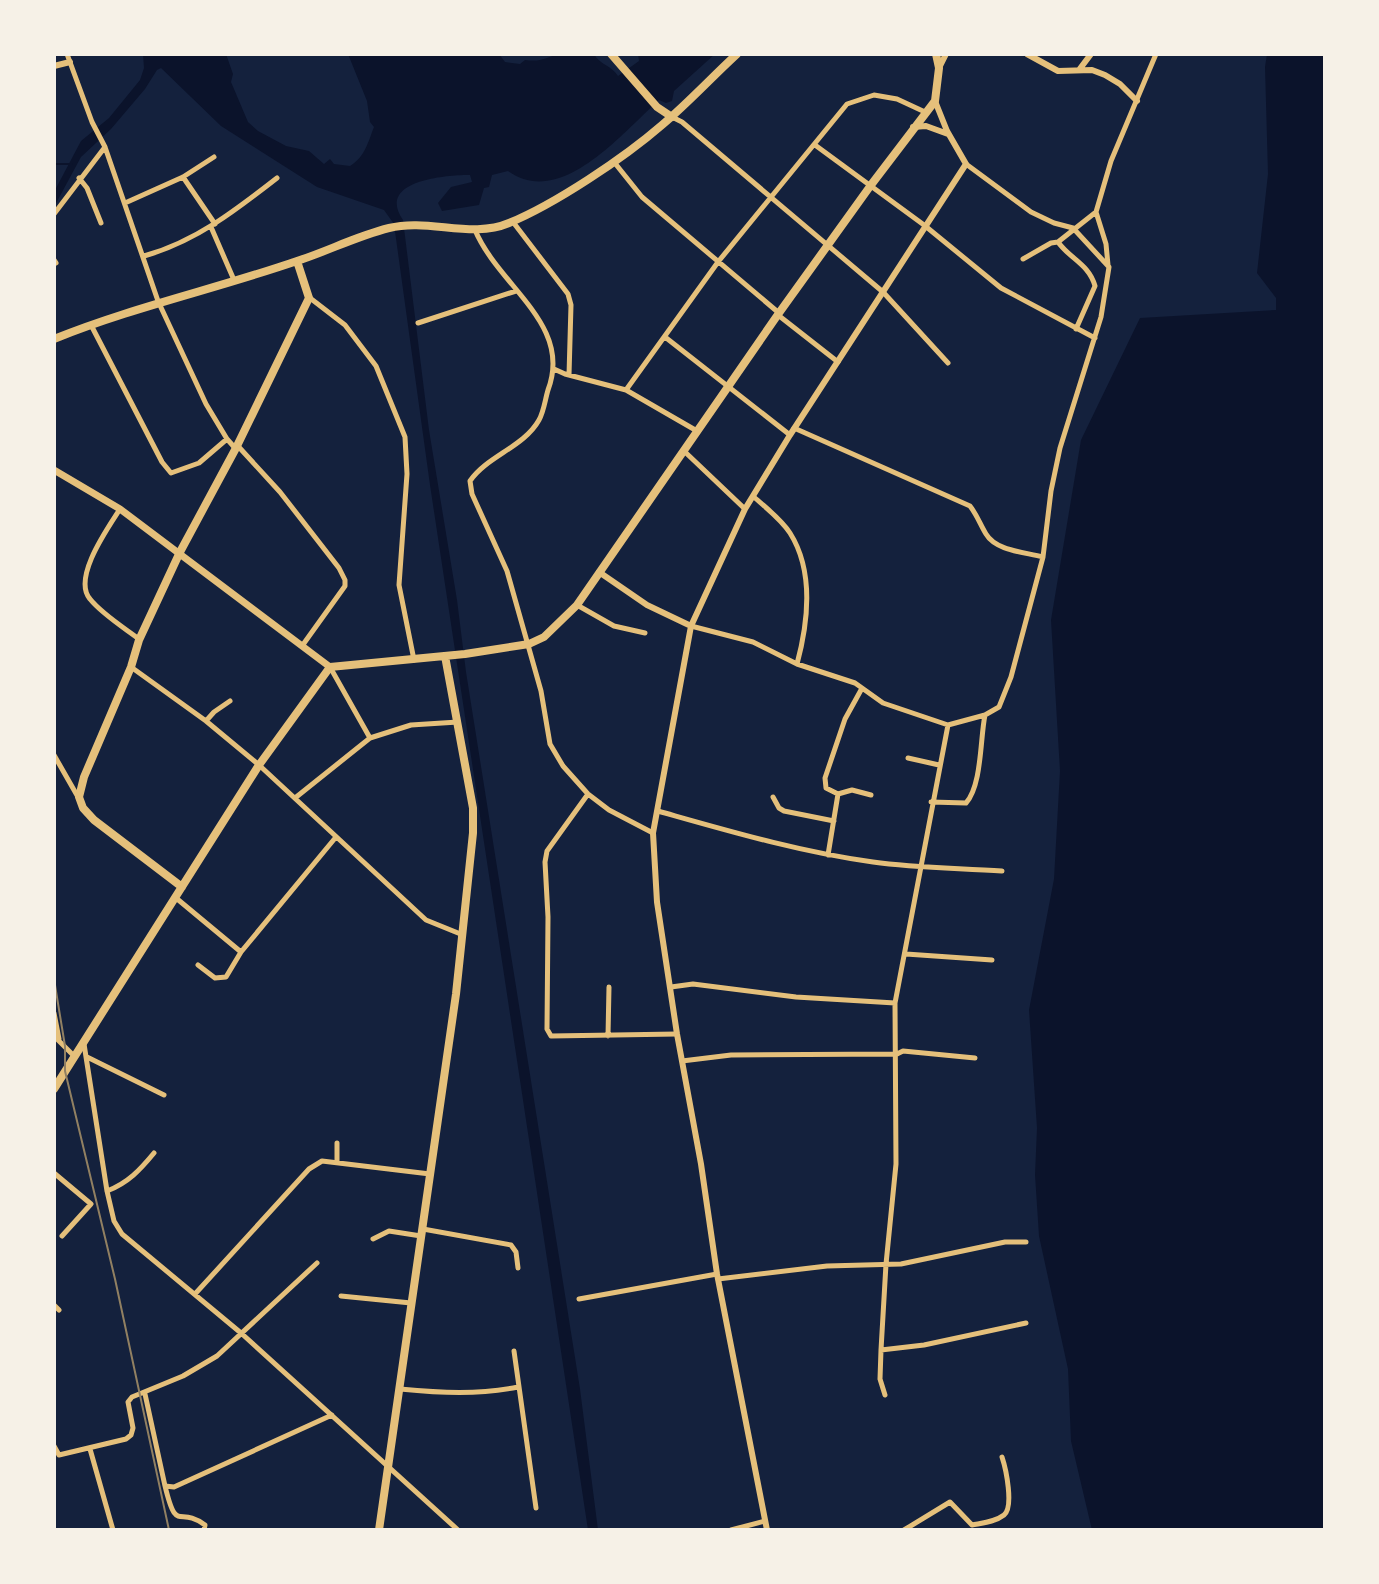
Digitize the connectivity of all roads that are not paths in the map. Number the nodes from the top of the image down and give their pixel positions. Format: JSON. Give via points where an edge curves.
{"nodes":[{"id":1,"x":67,"y":54,"type":"edge"},
{"id":2,"x":611,"y":54,"type":"edge"},
{"id":3,"x":737,"y":54,"type":"edge"},
{"id":4,"x":936,"y":54,"type":"edge"},
{"id":5,"x":946,"y":54,"type":"edge"},
{"id":6,"x":1027,"y":54,"type":"edge"},
{"id":7,"x":1091,"y":54,"type":"edge"},
{"id":8,"x":1156,"y":54,"type":"edge"},
{"id":9,"x":70,"y":62,"type":"junction"},
{"id":10,"x":54,"y":66,"type":"edge"},
{"id":11,"x":939,"y":68,"type":"junction"},
{"id":12,"x":1079,"y":70,"type":"junction"},
{"id":13,"x":935,"y":101,"type":"junction"},
{"id":14,"x":1137,"y":101,"type":"junction"},
{"id":15,"x":925,"y":112,"type":"junction"},
{"id":16,"x":672,"y":117,"type":"junction"},
{"id":17,"x":913,"y":127,"type":"junction"},
{"id":18,"x":949,"y":134,"type":"junction"},
{"id":19,"x":815,"y":145,"type":"junction"},
{"id":20,"x":105,"y":147,"type":"junction"},
{"id":21,"x":214,"y":157,"type":"dead end"},
{"id":22,"x":614,"y":161,"type":"junction"},
{"id":23,"x":966,"y":164,"type":"junction"},
{"id":24,"x":183,"y":177,"type":"junction"},
{"id":25,"x":79,"y":178,"type":"junction"},
{"id":26,"x":277,"y":178,"type":"dead end"},
{"id":27,"x":871,"y":185,"type":"junction"},
{"id":28,"x":771,"y":200,"type":"junction"},
{"id":29,"x":125,"y":203,"type":"junction"},
{"id":30,"x":1096,"y":212,"type":"junction"},
{"id":31,"x":54,"y":214,"type":"edge"},
{"id":32,"x":513,"y":222,"type":"junction"},
{"id":33,"x":101,"y":223,"type":"dead end"},
{"id":34,"x":213,"y":225,"type":"junction"},
{"id":35,"x":924,"y":225,"type":"junction"},
{"id":36,"x":1073,"y":228,"type":"junction"},
{"id":37,"x":475,"y":229,"type":"junction"},
{"id":38,"x":1058,"y":242,"type":"junction"},
{"id":39,"x":828,"y":248,"type":"junction"},
{"id":40,"x":144,"y":256,"type":"junction"},
{"id":41,"x":1023,"y":259,"type":"dead end"},
{"id":42,"x":297,"y":261,"type":"junction"},
{"id":43,"x":718,"y":262,"type":"junction"},
{"id":44,"x":1109,"y":267,"type":"junction"},
{"id":45,"x":234,"y":280,"type":"junction"},
{"id":46,"x":516,"y":291,"type":"junction"},
{"id":47,"x":883,"y":292,"type":"junction"},
{"id":48,"x":309,"y":298,"type":"junction"},
{"id":49,"x":158,"y":301,"type":"junction"},
{"id":50,"x":779,"y":314,"type":"junction"},
{"id":51,"x":418,"y":323,"type":"dead end"},
{"id":52,"x":91,"y":324,"type":"junction"},
{"id":53,"x":1076,"y":329,"type":"junction"},
{"id":54,"x":665,"y":336,"type":"junction"},
{"id":55,"x":1095,"y":338,"type":"junction"},
{"id":56,"x":54,"y":339,"type":"edge"},
{"id":57,"x":838,"y":362,"type":"junction"},
{"id":58,"x":948,"y":363,"type":"dead end"},
{"id":59,"x":554,"y":369,"type":"junction"},
{"id":60,"x":569,"y":375,"type":"junction"},
{"id":61,"x":728,"y":387,"type":"junction"},
{"id":62,"x":626,"y":390,"type":"junction"},
{"id":63,"x":697,"y":431,"type":"junction"},
{"id":64,"x":792,"y":431,"type":"junction"},
{"id":65,"x":227,"y":439,"type":"junction"},
{"id":66,"x":237,"y":447,"type":"junction"},
{"id":67,"x":684,"y":451,"type":"junction"},
{"id":68,"x":54,"y":470,"type":"edge"},
{"id":69,"x":754,"y":497,"type":"junction"},
{"id":70,"x":120,"y":509,"type":"junction"},
{"id":71,"x":745,"y":509,"type":"junction"},
{"id":72,"x":180,"y":552,"type":"junction"},
{"id":73,"x":1043,"y":557,"type":"junction"},
{"id":74,"x":599,"y":572,"type":"junction"},
{"id":75,"x":577,"y":605,"type":"junction"},
{"id":76,"x":691,"y":626,"type":"junction"},
{"id":77,"x":645,"y":633,"type":"dead end"},
{"id":78,"x":139,"y":640,"type":"junction"},
{"id":79,"x":529,"y":644,"type":"junction"},
{"id":80,"x":302,"y":646,"type":"junction"},
{"id":81,"x":445,"y":656,"type":"junction"},
{"id":82,"x":414,"y":660,"type":"junction"},
{"id":83,"x":797,"y":664,"type":"junction"},
{"id":84,"x":131,"y":667,"type":"junction"},
{"id":85,"x":330,"y":667,"type":"junction"},
{"id":86,"x":861,"y":690,"type":"junction"},
{"id":87,"x":230,"y":701,"type":"dead end"},
{"id":88,"x":985,"y":715,"type":"junction"},
{"id":89,"x":206,"y":721,"type":"junction"},
{"id":90,"x":458,"y":722,"type":"junction"},
{"id":91,"x":948,"y":725,"type":"junction"},
{"id":92,"x":370,"y":738,"type":"junction"},
{"id":93,"x":54,"y":755,"type":"edge"},
{"id":94,"x":908,"y":758,"type":"dead end"},
{"id":95,"x":259,"y":765,"type":"junction"},
{"id":96,"x":939,"y":765,"type":"junction"},
{"id":97,"x":588,"y":794,"type":"junction"},
{"id":98,"x":838,"y":794,"type":"junction"},
{"id":99,"x":871,"y":795,"type":"dead end"},
{"id":100,"x":79,"y":797,"type":"junction"},
{"id":101,"x":773,"y":797,"type":"dead end"},
{"id":102,"x":295,"y":798,"type":"junction"},
{"id":103,"x":931,"y":802,"type":"junction"},
{"id":104,"x":658,"y":811,"type":"junction"},
{"id":105,"x":834,"y":821,"type":"junction"},
{"id":106,"x":653,"y":833,"type":"junction"},
{"id":107,"x":336,"y":837,"type":"junction"},
{"id":108,"x":828,"y":855,"type":"junction"},
{"id":109,"x":921,"y":865,"type":"junction"},
{"id":110,"x":1002,"y":871,"type":"dead end"},
{"id":111,"x":182,"y":887,"type":"junction"},
{"id":112,"x":176,"y":898,"type":"junction"},
{"id":113,"x":463,"y":935,"type":"junction"},
{"id":114,"x":241,"y":952,"type":"junction"},
{"id":115,"x":906,"y":954,"type":"junction"},
{"id":116,"x":992,"y":960,"type":"dead end"},
{"id":117,"x":198,"y":965,"type":"dead end"},
{"id":118,"x":609,"y":987,"type":"dead end"},
{"id":119,"x":671,"y":987,"type":"junction"},
{"id":120,"x":895,"y":1003,"type":"junction"},
{"id":121,"x":54,"y":1013,"type":"edge"},
{"id":122,"x":677,"y":1034,"type":"junction"},
{"id":123,"x":608,"y":1036,"type":"junction"},
{"id":124,"x":56,"y":1038,"type":"edge"},
{"id":125,"x":84,"y":1044,"type":"junction"},
{"id":126,"x":897,"y":1054,"type":"junction"},
{"id":127,"x":75,"y":1057,"type":"junction"},
{"id":128,"x":87,"y":1057,"type":"junction"},
{"id":129,"x":975,"y":1058,"type":"dead end"},
{"id":130,"x":682,"y":1061,"type":"junction"},
{"id":131,"x":54,"y":1089,"type":"edge"},
{"id":132,"x":164,"y":1095,"type":"dead end"},
{"id":133,"x":337,"y":1143,"type":"dead end"},
{"id":134,"x":154,"y":1153,"type":"dead end"},
{"id":135,"x":337,"y":1162,"type":"junction"},
{"id":136,"x":54,"y":1173,"type":"edge"},
{"id":137,"x":431,"y":1174,"type":"junction"},
{"id":138,"x":107,"y":1191,"type":"junction"},
{"id":139,"x":423,"y":1232,"type":"junction"},
{"id":140,"x":62,"y":1236,"type":"dead end"},
{"id":141,"x":373,"y":1239,"type":"dead end"},
{"id":142,"x":1026,"y":1242,"type":"dead end"},
{"id":143,"x":317,"y":1263,"type":"dead end"},
{"id":144,"x":886,"y":1264,"type":"junction"},
{"id":145,"x":518,"y":1268,"type":"dead end"},
{"id":146,"x":717,"y":1277,"type":"junction"},
{"id":147,"x":195,"y":1294,"type":"junction"},
{"id":148,"x":341,"y":1296,"type":"dead end"},
{"id":149,"x":579,"y":1299,"type":"dead end"},
{"id":150,"x":413,"y":1303,"type":"junction"},
{"id":151,"x":1026,"y":1323,"type":"dead end"},
{"id":152,"x":241,"y":1333,"type":"junction"},
{"id":153,"x":881,"y":1350,"type":"junction"},
{"id":154,"x":514,"y":1351,"type":"dead end"},
{"id":155,"x":518,"y":1387,"type":"junction"},
{"id":156,"x":399,"y":1389,"type":"junction"},
{"id":157,"x":145,"y":1394,"type":"junction"},
{"id":158,"x":885,"y":1395,"type":"dead end"},
{"id":159,"x":332,"y":1415,"type":"junction"},
{"id":160,"x":54,"y":1446,"type":"edge"},
{"id":161,"x":90,"y":1449,"type":"junction"},
{"id":162,"x":1002,"y":1457,"type":"dead end"},
{"id":163,"x":388,"y":1467,"type":"junction"},
{"id":164,"x":165,"y":1486,"type":"junction"},
{"id":165,"x":536,"y":1508,"type":"dead end"},
{"id":166,"x":765,"y":1521,"type":"junction"},
{"id":167,"x":113,"y":1530,"type":"edge"},
{"id":168,"x":204,"y":1530,"type":"edge"},
{"id":169,"x":379,"y":1530,"type":"edge"},
{"id":170,"x":458,"y":1530,"type":"edge"},
{"id":171,"x":731,"y":1530,"type":"edge"},
{"id":172,"x":767,"y":1530,"type":"edge"},
{"id":173,"x":904,"y":1530,"type":"edge"}],
"edges":[{"from":1,"to":9,"type":"street"},
{"from":2,"to":16,"type":"main road"},
{"from":3,"to":16,"type":"main road"},
{"from":4,"to":11,"type":"main road"},
{"from":5,"to":11,"type":"street"},
{"from":6,"to":12,"type":"street","via":[[1051,69]]},
{"from":7,"to":12,"type":"street"},
{"from":8,"to":14,"type":"street"},
{"from":9,"to":10,"type":"street"},
{"from":9,"to":20,"type":"street"},
{"from":11,"to":13,"type":"main road"},
{"from":12,"to":14,"type":"street","via":[[1105,75]]},
{"from":13,"to":15,"type":"main road"},
{"from":13,"to":18,"type":"street"},
{"from":14,"to":30,"type":"street"},
{"from":15,"to":17,"type":"main road"},
{"from":15,"to":19,"type":"street","via":[[874,95],[847,104]]},
{"from":16,"to":22,"type":"main road"},
{"from":16,"to":28,"type":"street"},
{"from":17,"to":18,"type":"street"},
{"from":17,"to":27,"type":"main road"},
{"from":18,"to":23,"type":"street"},
{"from":19,"to":27,"type":"street"},
{"from":19,"to":28,"type":"street"},
{"from":20,"to":25,"type":"street"},
{"from":20,"to":29,"type":"street"},
{"from":21,"to":24,"type":"street"},
{"from":22,"to":32,"type":"main road"},
{"from":22,"to":43,"type":"street","via":[[642,197]]},
{"from":23,"to":35,"type":"street"},
{"from":23,"to":36,"type":"street","via":[[1031,212]]},
{"from":24,"to":29,"type":"street"},
{"from":24,"to":34,"type":"street"},
{"from":25,"to":31,"type":"street"},
{"from":25,"to":33,"type":"street"},
{"from":26,"to":34,"type":"street"},
{"from":27,"to":35,"type":"street"},
{"from":27,"to":39,"type":"main road"},
{"from":28,"to":39,"type":"street"},
{"from":28,"to":43,"type":"street"},
{"from":29,"to":40,"type":"street"},
{"from":30,"to":36,"type":"street"},
{"from":30,"to":44,"type":"street"},
{"from":32,"to":37,"type":"main road"},
{"from":32,"to":60,"type":"street","via":[[568,294]]},
{"from":34,"to":40,"type":"street"},
{"from":34,"to":45,"type":"street"},
{"from":35,"to":47,"type":"street"},
{"from":35,"to":53,"type":"street","via":[[1001,288]]},
{"from":36,"to":38,"type":"street"},
{"from":36,"to":44,"type":"street"},
{"from":37,"to":42,"type":"main road","via":[[406,225]]},
{"from":37,"to":46,"type":"street"},
{"from":38,"to":41,"type":"street"},
{"from":38,"to":53,"type":"street","via":[[1081,261],[1095,286]]},
{"from":39,"to":47,"type":"street"},
{"from":39,"to":50,"type":"main road"},
{"from":40,"to":49,"type":"street"},
{"from":42,"to":45,"type":"main road"},
{"from":42,"to":48,"type":"main road"},
{"from":43,"to":50,"type":"street"},
{"from":43,"to":54,"type":"street"},
{"from":44,"to":55,"type":"street"},
{"from":45,"to":49,"type":"main road"},
{"from":46,"to":51,"type":"street"},
{"from":46,"to":59,"type":"street","via":[[541,320],[553,347]]},
{"from":47,"to":57,"type":"street"},
{"from":47,"to":58,"type":"street"},
{"from":48,"to":66,"type":"main road"},
{"from":48,"to":82,"type":"street","via":[[345,325],[376,366],[405,437],[399,585]]},
{"from":49,"to":52,"type":"main road"},
{"from":49,"to":65,"type":"street"},
{"from":50,"to":57,"type":"street"},
{"from":50,"to":61,"type":"main road"},
{"from":52,"to":56,"type":"main road"},
{"from":52,"to":65,"type":"street","via":[[171,473],[199,463]]},
{"from":53,"to":55,"type":"street"},
{"from":54,"to":61,"type":"street"},
{"from":54,"to":62,"type":"street"},
{"from":55,"to":73,"type":"street","via":[[1060,448]]},
{"from":57,"to":64,"type":"street"},
{"from":59,"to":60,"type":"street"},
{"from":59,"to":79,"type":"street","via":[[539,420],[470,481],[507,571]]},
{"from":60,"to":62,"type":"street"},
{"from":61,"to":63,"type":"main road"},
{"from":61,"to":64,"type":"street"},
{"from":62,"to":63,"type":"street"},
{"from":63,"to":67,"type":"main road"},
{"from":64,"to":69,"type":"street"},
{"from":64,"to":73,"type":"street","via":[[970,506],[987,537],[999,546]]},
{"from":65,"to":66,"type":"street"},
{"from":66,"to":72,"type":"main road"},
{"from":66,"to":80,"type":"street","via":[[280,492],[345,580]]},
{"from":67,"to":71,"type":"street"},
{"from":67,"to":74,"type":"main road"},
{"from":68,"to":70,"type":"main road"},
{"from":69,"to":71,"type":"street"},
{"from":69,"to":83,"type":"street","via":[[788,530],[801,557],[806,625]]},
{"from":70,"to":72,"type":"main road"},
{"from":70,"to":78,"type":"street","via":[[86,571],[84,585],[88,598]]},
{"from":71,"to":76,"type":"street"},
{"from":72,"to":78,"type":"main road"},
{"from":72,"to":80,"type":"main road"},
{"from":73,"to":88,"type":"street","via":[[1011,677],[999,707]]},
{"from":74,"to":75,"type":"main road"},
{"from":74,"to":76,"type":"street","via":[[647,605]]},
{"from":75,"to":77,"type":"street","via":[[614,626]]},
{"from":75,"to":79,"type":"main road","via":[[544,637]]},
{"from":76,"to":83,"type":"street","via":[[753,642]]},
{"from":76,"to":104,"type":"street"},
{"from":78,"to":84,"type":"main road"},
{"from":79,"to":81,"type":"main road"},
{"from":79,"to":97,"type":"street","via":[[550,744]]},
{"from":80,"to":85,"type":"main road"},
{"from":81,"to":82,"type":"main road"},
{"from":81,"to":90,"type":"main road"},
{"from":82,"to":85,"type":"main road"},
{"from":83,"to":86,"type":"street","via":[[855,683]]},
{"from":84,"to":89,"type":"street"},
{"from":84,"to":100,"type":"main road"},
{"from":85,"to":92,"type":"street"},
{"from":85,"to":95,"type":"main road"},
{"from":86,"to":91,"type":"street"},
{"from":86,"to":98,"type":"street","via":[[825,778],[826,788]]},
{"from":87,"to":89,"type":"street"},
{"from":88,"to":91,"type":"street"},
{"from":88,"to":103,"type":"street","via":[[971,797],[966,803]]},
{"from":89,"to":95,"type":"street"},
{"from":90,"to":92,"type":"street","via":[[411,725]]},
{"from":90,"to":113,"type":"main road","via":[[473,808]]},
{"from":91,"to":96,"type":"street"},
{"from":92,"to":102,"type":"street"},
{"from":93,"to":100,"type":"street"},
{"from":94,"to":96,"type":"street"},
{"from":95,"to":102,"type":"street"},
{"from":95,"to":111,"type":"main road"},
{"from":96,"to":103,"type":"street"},
{"from":97,"to":106,"type":"street"},
{"from":97,"to":123,"type":"street","via":[[547,851],[545,862],[547,1029],[551,1036]]},
{"from":98,"to":99,"type":"street","via":[[852,790]]},
{"from":98,"to":105,"type":"street"},
{"from":100,"to":111,"type":"main road","via":[[94,820]]},
{"from":101,"to":105,"type":"street","via":[[784,811]]},
{"from":102,"to":107,"type":"street"},
{"from":103,"to":109,"type":"street"},
{"from":104,"to":106,"type":"street"},
{"from":104,"to":108,"type":"street"},
{"from":105,"to":108,"type":"street"},
{"from":106,"to":119,"type":"street","via":[[657,902]]},
{"from":107,"to":113,"type":"street","via":[[426,920]]},
{"from":107,"to":114,"type":"street"},
{"from":108,"to":109,"type":"street"},
{"from":109,"to":110,"type":"street"},
{"from":109,"to":115,"type":"street"},
{"from":111,"to":112,"type":"main road"},
{"from":112,"to":114,"type":"street"},
{"from":112,"to":125,"type":"main road"},
{"from":113,"to":137,"type":"main road"},
{"from":114,"to":117,"type":"street","via":[[221,979]]},
{"from":115,"to":116,"type":"street"},
{"from":115,"to":120,"type":"street"},
{"from":118,"to":123,"type":"street"},
{"from":119,"to":120,"type":"street","via":[[693,984]]},
{"from":119,"to":122,"type":"street"},
{"from":120,"to":126,"type":"street"},
{"from":121,"to":124,"type":"street"},
{"from":122,"to":123,"type":"street"},
{"from":122,"to":130,"type":"street"},
{"from":124,"to":127,"type":"street"},
{"from":125,"to":127,"type":"main road"},
{"from":125,"to":128,"type":"street"},
{"from":126,"to":129,"type":"street"},
{"from":126,"to":130,"type":"street","via":[[731,1055]]},
{"from":126,"to":144,"type":"street","via":[[896,1164]]},
{"from":127,"to":131,"type":"main road"},
{"from":128,"to":132,"type":"street"},
{"from":128,"to":138,"type":"street"},
{"from":130,"to":146,"type":"street"},
{"from":133,"to":135,"type":"street"},
{"from":134,"to":138,"type":"street","via":[[136,1174]]},
{"from":135,"to":137,"type":"street"},
{"from":135,"to":147,"type":"street","via":[[322,1161],[309,1169]]},
{"from":136,"to":140,"type":"street","via":[[91,1204]]},
{"from":137,"to":139,"type":"main road"},
{"from":138,"to":147,"type":"street","via":[[122,1234]]},
{"from":139,"to":141,"type":"street","via":[[389,1231]]},
{"from":139,"to":145,"type":"street","via":[[511,1245]]},
{"from":139,"to":150,"type":"main road"},
{"from":142,"to":144,"type":"street"},
{"from":143,"to":152,"type":"street"},
{"from":144,"to":146,"type":"street"},
{"from":144,"to":153,"type":"street"},
{"from":146,"to":149,"type":"street"},
{"from":146,"to":166,"type":"street"},
{"from":147,"to":152,"type":"street"},
{"from":148,"to":150,"type":"street"},
{"from":150,"to":156,"type":"main road"},
{"from":151,"to":153,"type":"street"},
{"from":152,"to":157,"type":"street","via":[[217,1356]]},
{"from":152,"to":159,"type":"street"},
{"from":153,"to":158,"type":"street"},
{"from":154,"to":155,"type":"street"},
{"from":155,"to":156,"type":"street","via":[[455,1394]]},
{"from":155,"to":165,"type":"street"},
{"from":156,"to":163,"type":"main road"},
{"from":157,"to":161,"type":"street","via":[[128,1402],[131,1435]]},
{"from":157,"to":164,"type":"street"},
{"from":159,"to":163,"type":"street"},
{"from":159,"to":164,"type":"street","via":[[174,1487]]},
{"from":160,"to":161,"type":"street","via":[[59,1455]]},
{"from":161,"to":167,"type":"street"},
{"from":162,"to":173,"type":"street","via":[[1006,1514],[972,1525],[950,1502]]},
{"from":163,"to":169,"type":"main road"},
{"from":163,"to":170,"type":"street"},
{"from":164,"to":168,"type":"street","via":[[175,1516],[200,1521]]},
{"from":166,"to":171,"type":"street"},
{"from":166,"to":172,"type":"street"}]}
